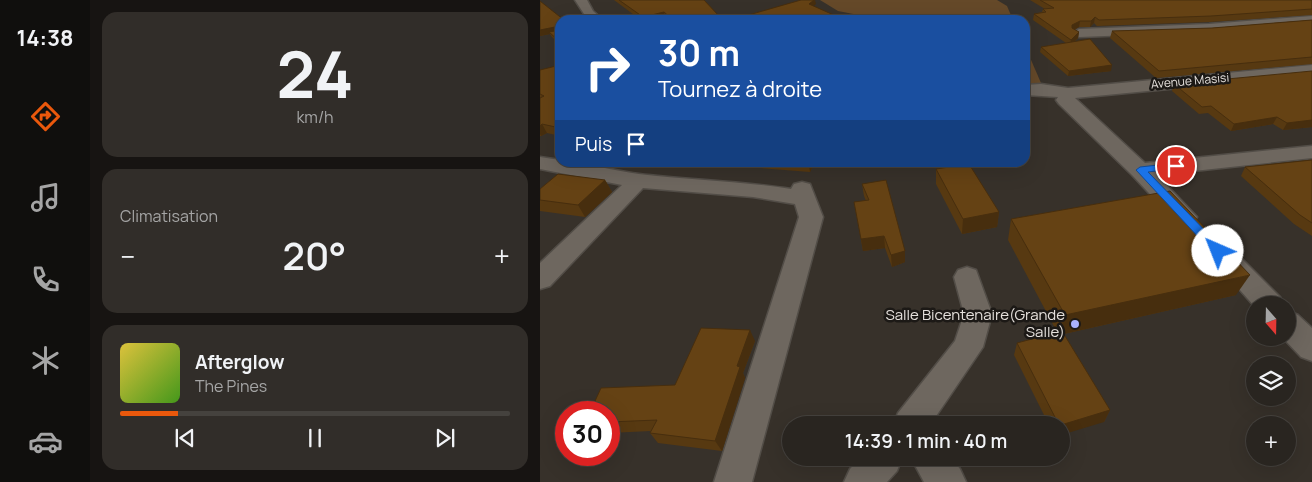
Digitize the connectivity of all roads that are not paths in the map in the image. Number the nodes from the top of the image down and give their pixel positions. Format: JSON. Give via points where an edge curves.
{"nodes":[{"id":1,"x":581,"y":0,"type":"edge"},
{"id":2,"x":590,"y":15,"type":"edge"},
{"id":3,"x":1312,"y":20,"type":"edge"},
{"id":4,"x":1079,"y":33,"type":"edge"},
{"id":5,"x":1312,"y":70,"type":"edge"},
{"id":6,"x":1030,"y":90,"type":"edge"},
{"id":7,"x":1068,"y":93,"type":"junction"},
{"id":8,"x":1312,"y":152,"type":"edge"},
{"id":9,"x":540,"y":163,"type":"edge"},
{"id":10,"x":555,"y":166,"type":"edge"},
{"id":11,"x":562,"y":167,"type":"edge"},
{"id":12,"x":1140,"y":170,"type":"junction"},
{"id":13,"x":638,"y":181,"type":"junction"},
{"id":14,"x":967,"y":277,"type":"dead end"},
{"id":15,"x":540,"y":279,"type":"edge"},
{"id":16,"x":1261,"y":296,"type":"edge"},
{"id":17,"x":1296,"y":331,"type":"edge"},
{"id":18,"x":1312,"y":348,"type":"edge"},
{"id":19,"x":917,"y":416,"type":"edge"},
{"id":20,"x":877,"y":466,"type":"edge"},
{"id":21,"x":935,"y":466,"type":"edge"},
{"id":22,"x":733,"y":482,"type":"edge"},
{"id":23,"x":863,"y":482,"type":"edge"},
{"id":24,"x":948,"y":482,"type":"edge"}],
"edges":[{"from":1,"to":2,"type":"street"},
{"from":3,"to":4,"type":"street"},
{"from":5,"to":7,"type":"street","name":"Avenue Masisi"},
{"from":6,"to":7,"type":"street","name":"Avenue Masisi"},
{"from":7,"to":12,"type":"street","via":[[1065,100]]},
{"from":8,"to":12,"type":"street"},
{"from":9,"to":10,"type":"street"},
{"from":11,"to":13,"type":"street"},
{"from":12,"to":16,"type":"street"},
{"from":13,"to":15,"type":"street"},
{"from":13,"to":22,"type":"street","via":[[753,190],[800,198],[802,189],[811,217]]},
{"from":14,"to":19,"type":"street","via":[[978,314],[968,348]]},
{"from":17,"to":18,"type":"street"},
{"from":20,"to":23,"type":"street"},
{"from":21,"to":24,"type":"street"}]}
